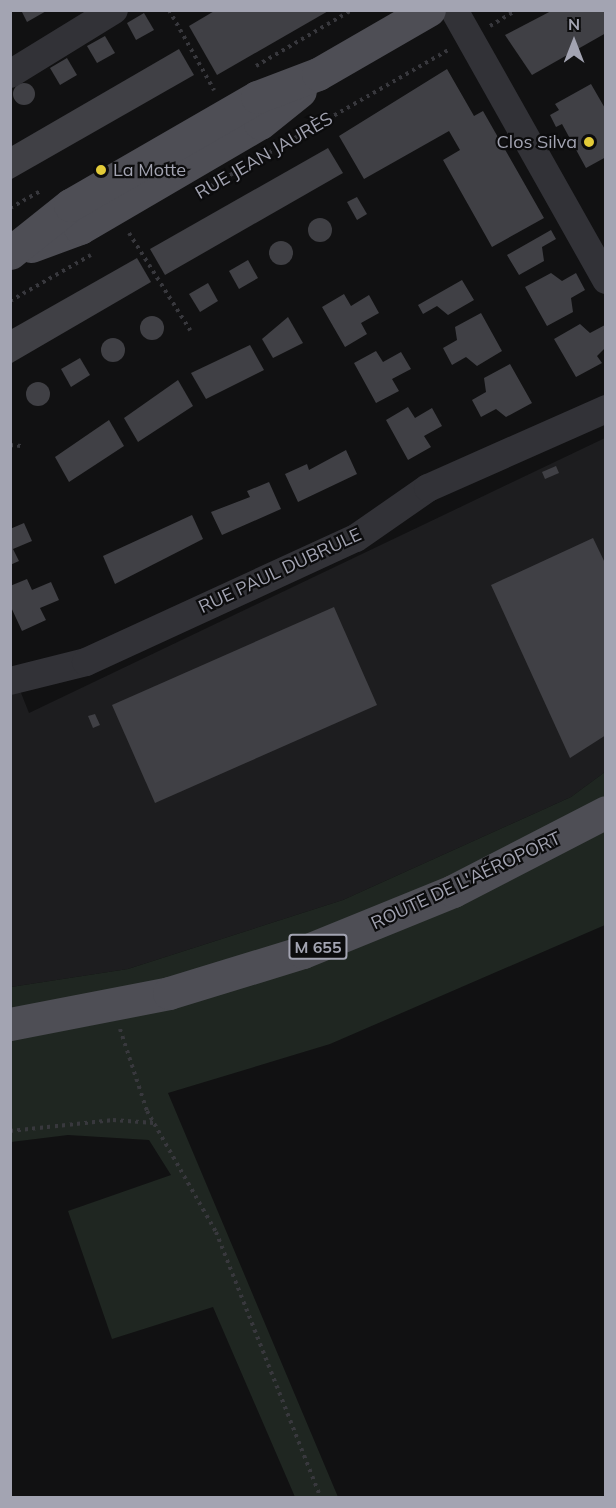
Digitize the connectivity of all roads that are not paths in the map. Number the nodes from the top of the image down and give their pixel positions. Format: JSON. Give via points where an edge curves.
{"nodes":[{"id":1,"x":114,"y":10,"type":"edge"},
{"id":2,"x":429,"y":10,"type":"edge"},
{"id":3,"x":454,"y":10,"type":"edge"},
{"id":4,"x":10,"y":74,"type":"edge"},
{"id":5,"x":12,"y":253,"type":"edge"},
{"id":6,"x":606,"y":280,"type":"edge"},
{"id":7,"x":606,"y":409,"type":"edge"},
{"id":8,"x":10,"y":681,"type":"edge"},
{"id":9,"x":606,"y":812,"type":"edge"},
{"id":10,"x":10,"y":1024,"type":"edge"}],
"edges":[{"from":1,"to":4,"type":"street"},
{"from":2,"to":5,"type":"main road","via":[[318,74],[257,97],[70,205]]},
{"from":3,"to":6,"type":"street"},
{"from":7,"to":8,"type":"street","name":"RUE PAUL DUBRULE","via":[[428,488],[356,538],[86,662]]},
{"from":9,"to":10,"type":"main road","name":"ROUTE DE L'AÉROPORT","number":"M 655","via":[[386,921],[238,974],[112,1005]]}]}
